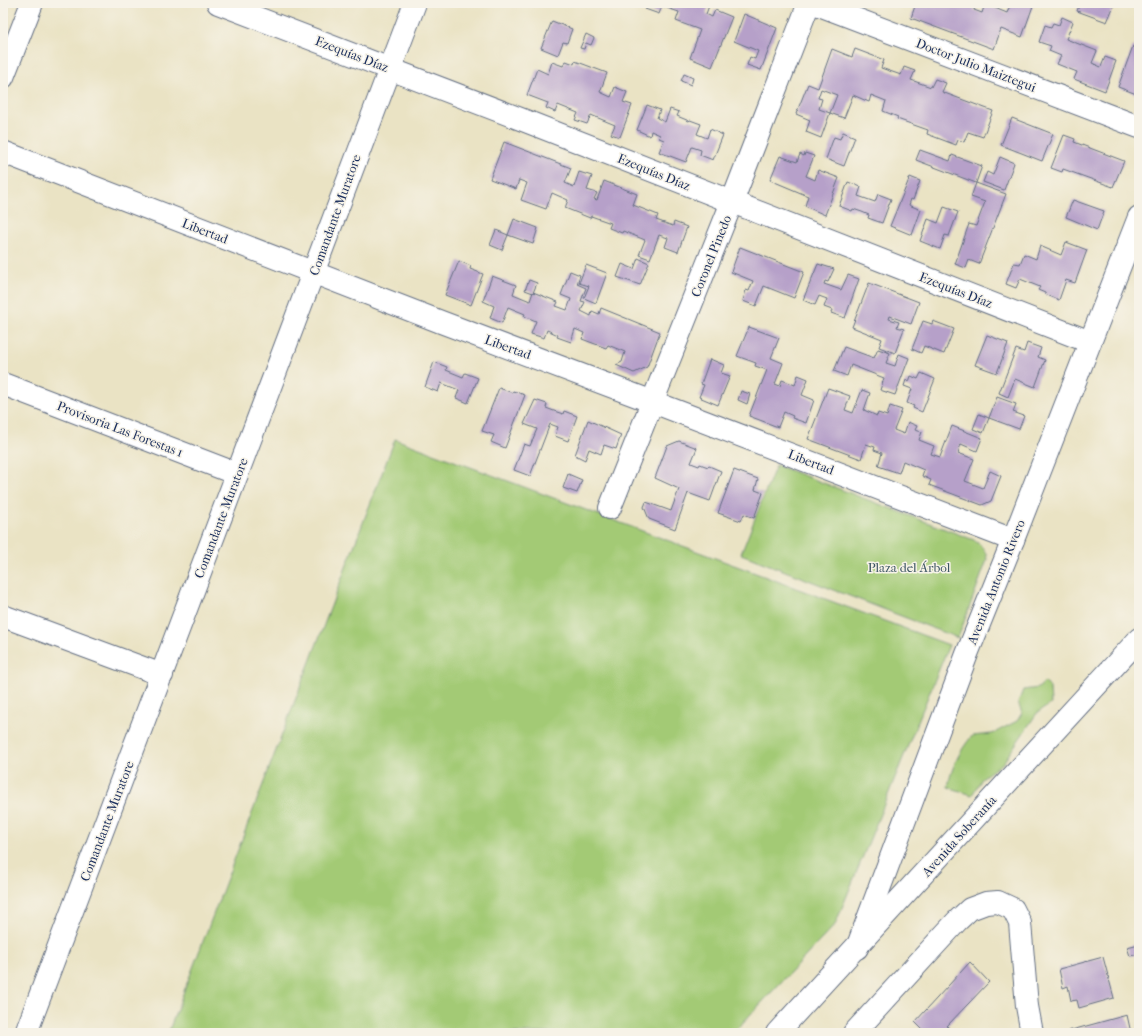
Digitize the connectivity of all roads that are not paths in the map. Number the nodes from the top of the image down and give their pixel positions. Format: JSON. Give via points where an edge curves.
{"nodes":[{"id":1,"x":32,"y":3,"type":"edge"},
{"id":2,"x":218,"y":3,"type":"edge"},
{"id":3,"x":415,"y":3,"type":"edge"},
{"id":4,"x":809,"y":3,"type":"edge"},
{"id":5,"x":814,"y":3,"type":"edge"},
{"id":6,"x":390,"y":68,"type":"junction"},
{"id":7,"x":3,"y":78,"type":"edge"},
{"id":8,"x":1139,"y":127,"type":"edge"},
{"id":9,"x":3,"y":152,"type":"edge"},
{"id":10,"x":732,"y":202,"type":"junction"},
{"id":11,"x":1139,"y":217,"type":"edge"},
{"id":12,"x":314,"y":273,"type":"junction"},
{"id":13,"x":1090,"y":342,"type":"junction"},
{"id":14,"x":3,"y":384,"type":"edge"},
{"id":15,"x":653,"y":402,"type":"junction"},
{"id":16,"x":237,"y":474,"type":"junction"},
{"id":17,"x":610,"y":508,"type":"dead end"},
{"id":18,"x":1013,"y":540,"type":"junction"},
{"id":19,"x":3,"y":616,"type":"edge"},
{"id":20,"x":1139,"y":639,"type":"edge"},
{"id":21,"x":162,"y":676,"type":"junction"},
{"id":22,"x":857,"y":948,"type":"junction"},
{"id":23,"x":26,"y":1033,"type":"edge"},
{"id":24,"x":777,"y":1033,"type":"edge"},
{"id":25,"x":854,"y":1033,"type":"edge"},
{"id":26,"x":1032,"y":1033,"type":"edge"}],
"edges":[{"from":1,"to":7,"type":"street"},
{"from":2,"to":6,"type":"street","name":"Ezequías Díaz"},
{"from":3,"to":6,"type":"street","name":"Comandante Muratore"},
{"from":4,"to":10,"type":"street","name":"Coronel Pinedo"},
{"from":5,"to":8,"type":"street","name":"Doctor Julio Maiztegui"},
{"from":6,"to":10,"type":"street","name":"Ezequías Díaz"},
{"from":6,"to":12,"type":"street","name":"Comandante Muratore"},
{"from":9,"to":12,"type":"street","name":"Libertad"},
{"from":10,"to":13,"type":"street","name":"Ezequías Díaz"},
{"from":10,"to":15,"type":"street","name":"Coronel Pinedo"},
{"from":11,"to":13,"type":"street","name":"Avenida Antonio Rivero"},
{"from":12,"to":15,"type":"street","name":"Libertad"},
{"from":12,"to":16,"type":"street","name":"Comandante Muratore"},
{"from":13,"to":18,"type":"street","name":"Avenida Antonio Rivero"},
{"from":14,"to":16,"type":"street","name":"Provisoria Las Forestas 1"},
{"from":15,"to":17,"type":"street","name":"Coronel Pinedo"},
{"from":15,"to":18,"type":"street","name":"Libertad"},
{"from":16,"to":21,"type":"street","name":"Comandante Muratore"},
{"from":18,"to":22,"type":"street","name":"Avenida Antonio Rivero","via":[[967,654]]},
{"from":19,"to":21,"type":"street"},
{"from":20,"to":22,"type":"street","name":"Avenida Soberanía"},
{"from":21,"to":23,"type":"street","name":"Comandante Muratore"},
{"from":22,"to":24,"type":"street","name":"Avenida Soberanía"},
{"from":25,"to":26,"type":"street","via":[[970,909],[998,902],[1013,909],[1020,923],[1027,1006]]}]}
